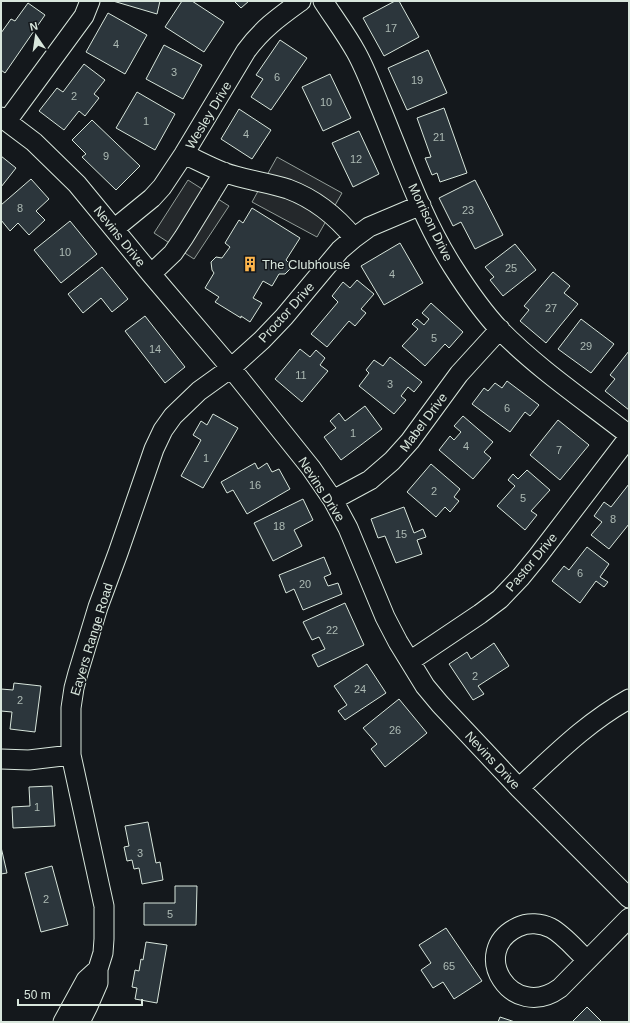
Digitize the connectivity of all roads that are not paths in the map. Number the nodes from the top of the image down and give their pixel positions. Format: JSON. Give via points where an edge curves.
{"nodes":[{"id":1,"x":90,"y":1,"type":"edge"},
{"id":2,"x":301,"y":1,"type":"edge"},
{"id":3,"x":323,"y":1,"type":"edge"},
{"id":4,"x":4,"y":119,"type":"edge"},
{"id":5,"x":184,"y":154,"type":"junction"},
{"id":6,"x":224,"y":172,"type":"junction"},
{"id":7,"x":421,"y":205,"type":"junction"},
{"id":8,"x":114,"y":229,"type":"junction"},
{"id":9,"x":354,"y":238,"type":"junction"},
{"id":10,"x":151,"y":274,"type":"junction"},
{"id":11,"x":500,"y":330,"type":"junction"},
{"id":12,"x":231,"y":368,"type":"junction"},
{"id":13,"x":629,"y":436,"type":"edge"},
{"id":14,"x":333,"y":500,"type":"junction"},
{"id":15,"x":410,"y":661,"type":"junction"},
{"id":16,"x":629,"y":699,"type":"edge"},
{"id":17,"x":71,"y":755,"type":"junction"},
{"id":18,"x":1,"y":759,"type":"edge"},
{"id":19,"x":519,"y":788,"type":"junction"},
{"id":20,"x":629,"y":898,"type":"edge"},
{"id":21,"x":629,"y":918,"type":"edge"},
{"id":22,"x":587,"y":960,"type":"junction"},
{"id":23,"x":98,"y":969,"type":"junction"},
{"id":24,"x":63,"y":1022,"type":"edge"},
{"id":25,"x":80,"y":1022,"type":"edge"}],
"edges":[{"from":1,"to":4,"type":"street","via":[[84,16]]},
{"from":2,"to":5,"type":"street","name":"Wesley Drive","via":[[258,35]]},
{"from":3,"to":7,"type":"street","name":"Morrison Drive","via":[[359,58]]},
{"from":4,"to":8,"type":"street","name":"Nevins Drive","via":[[56,162]]},
{"from":5,"to":6,"type":"street"},
{"from":5,"to":8,"type":"street","name":"Wesley Drive","via":[[152,198]]},
{"from":6,"to":9,"type":"street","via":[[308,197],[341,222]]},
{"from":6,"to":10,"type":"street","via":[[184,237]]},
{"from":7,"to":9,"type":"street","name":"Proctor Drive","via":[[369,227]]},
{"from":7,"to":11,"type":"street","name":"Morrison Drive","via":[[437,241],[452,266]]},
{"from":8,"to":10,"type":"street","name":"Nevins Drive"},
{"from":9,"to":12,"type":"street","name":"Proctor Drive","via":[[340,250],[284,317]]},
{"from":10,"to":12,"type":"street","name":"Nevins Drive"},
{"from":11,"to":13,"type":"street","name":"Morrison Drive","via":[[540,366]]},
{"from":11,"to":14,"type":"street","name":"Mabel Drive","via":[[459,374],[410,441],[392,461],[370,480]]},
{"from":12,"to":14,"type":"street","name":"Nevins Drive","via":[[311,468]]},
{"from":12,"to":17,"type":"street","name":"Eayers Range Road","via":[[199,391],[172,416],[154,449],[98,607],[78,673],[71,708]]},
{"from":13,"to":15,"type":"street","name":"Pastor Drive","via":[[520,578],[480,614]]},
{"from":14,"to":15,"type":"street","name":"Nevins Drive","via":[[348,528],[385,617]]},
{"from":15,"to":19,"type":"street","name":"Nevins Drive","via":[[425,686],[440,704]]},
{"from":16,"to":19,"type":"street","via":[[568,742]]},
{"from":17,"to":18,"type":"street","via":[[29,760]]},
{"from":17,"to":23,"type":"street","name":"Eayers Range Road","via":[[104,906],[104,939]]},
{"from":19,"to":20,"type":"street","name":"Nevins Drive"},
{"from":21,"to":22,"type":"street"},
{"from":22,"to":22,"type":"street","via":[[557,932],[535,924],[519,926],[506,936],[497,950],[496,958],[497,971],[502,982],[514,994],[530,999],[554,994]]},
{"from":23,"to":24,"type":"street","via":[[86,980]]},
{"from":23,"to":25,"type":"street","name":"Eayers Range Road","via":[[98,983]]}]}
